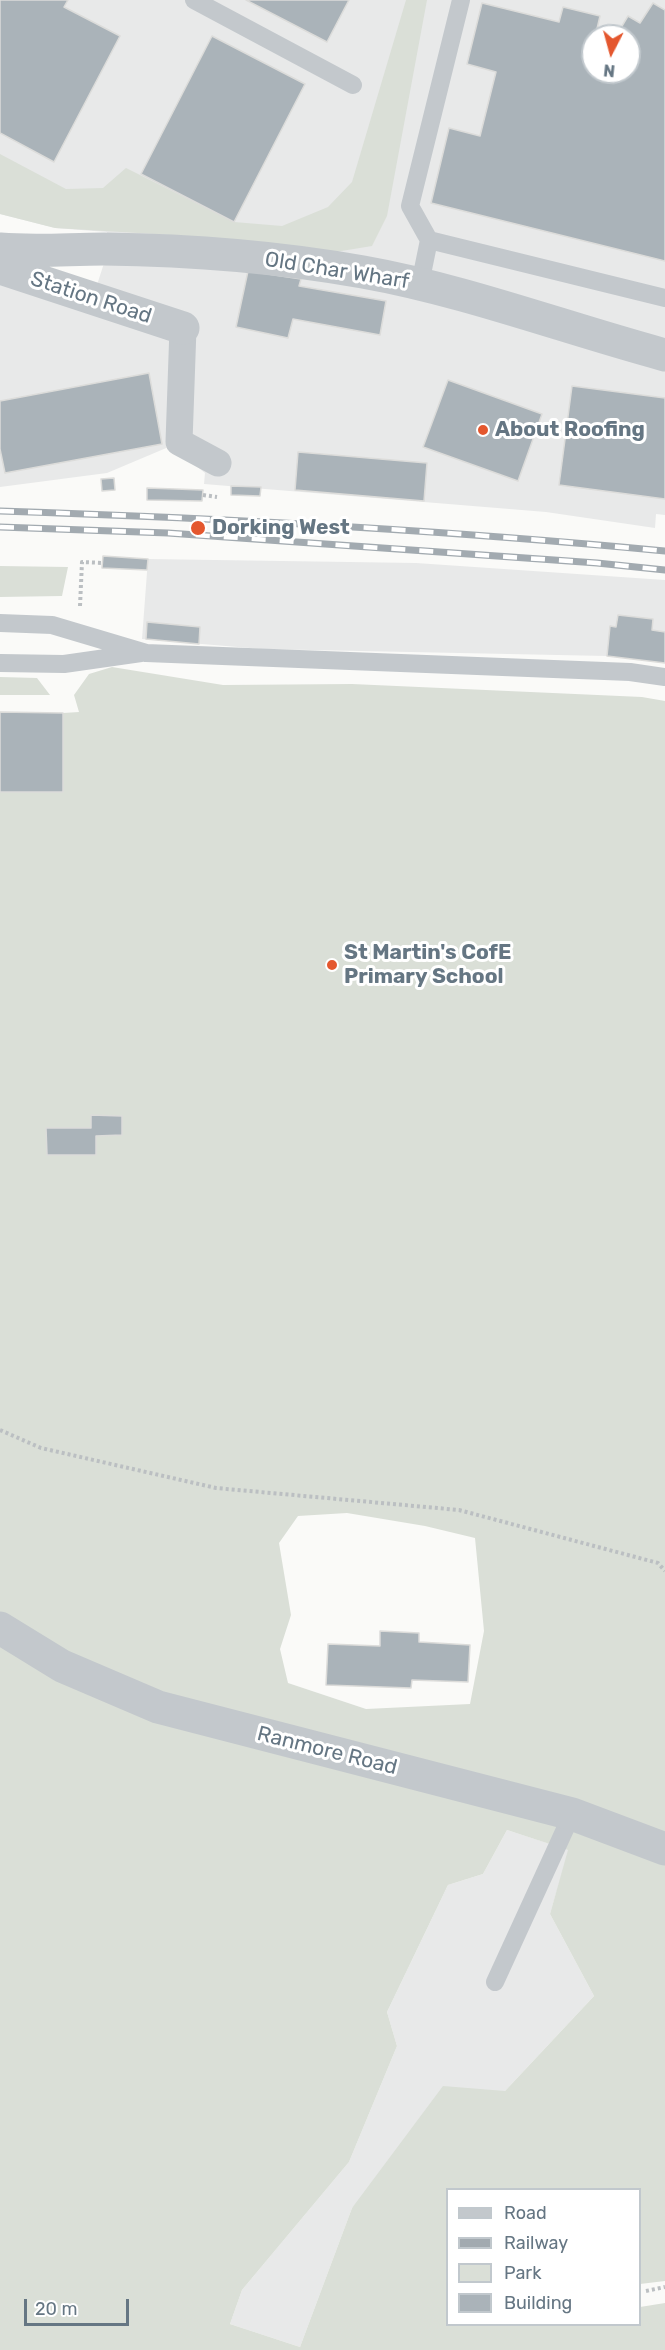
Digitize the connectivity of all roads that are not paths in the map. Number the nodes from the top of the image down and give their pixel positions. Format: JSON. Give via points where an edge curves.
{"nodes":[{"id":1,"x":194,"y":0,"type":"edge"},
{"id":2,"x":461,"y":0,"type":"edge"},
{"id":3,"x":353,"y":85,"type":"dead end"},
{"id":4,"x":429,"y":240,"type":"junction"},
{"id":5,"x":0,"y":249,"type":"edge"},
{"id":6,"x":0,"y":268,"type":"edge"},
{"id":7,"x":420,"y":284,"type":"junction"},
{"id":8,"x":665,"y":298,"type":"edge"},
{"id":9,"x":183,"y":328,"type":"joint"},
{"id":10,"x":665,"y":355,"type":"edge"},
{"id":11,"x":218,"y":463,"type":"dead end"},
{"id":12,"x":0,"y":623,"type":"edge"},
{"id":13,"x":146,"y":653,"type":"junction"},
{"id":14,"x":0,"y":663,"type":"edge"},
{"id":15,"x":665,"y":677,"type":"edge"},
{"id":16,"x":0,"y":1628,"type":"edge"},
{"id":17,"x":572,"y":1814,"type":"junction"},
{"id":18,"x":665,"y":1849,"type":"edge"},
{"id":19,"x":495,"y":1982,"type":"dead end"}],
"edges":[{"from":1,"to":3,"type":"lane"},
{"from":2,"to":4,"type":"lane","via":[[410,206]]},
{"from":4,"to":7,"type":"lane"},
{"from":4,"to":8,"type":"lane"},
{"from":5,"to":7,"type":"street","name":"Old Char Wharf","via":[[106,249],[251,257]]},
{"from":6,"to":9,"type":"street","name":"Station Road"},
{"from":7,"to":10,"type":"street","name":"Old Char Wharf"},
{"from":9,"to":11,"type":"street","via":[[179,442]]},
{"from":12,"to":13,"type":"lane","via":[[73,629]]},
{"from":13,"to":14,"type":"lane","via":[[64,663]]},
{"from":13,"to":15,"type":"lane","via":[[630,672]]},
{"from":16,"to":17,"type":"street","name":"Ranmore Road","via":[[62,1666],[158,1707]]},
{"from":17,"to":18,"type":"street","name":"Ranmore Road"},
{"from":17,"to":19,"type":"lane"}]}
